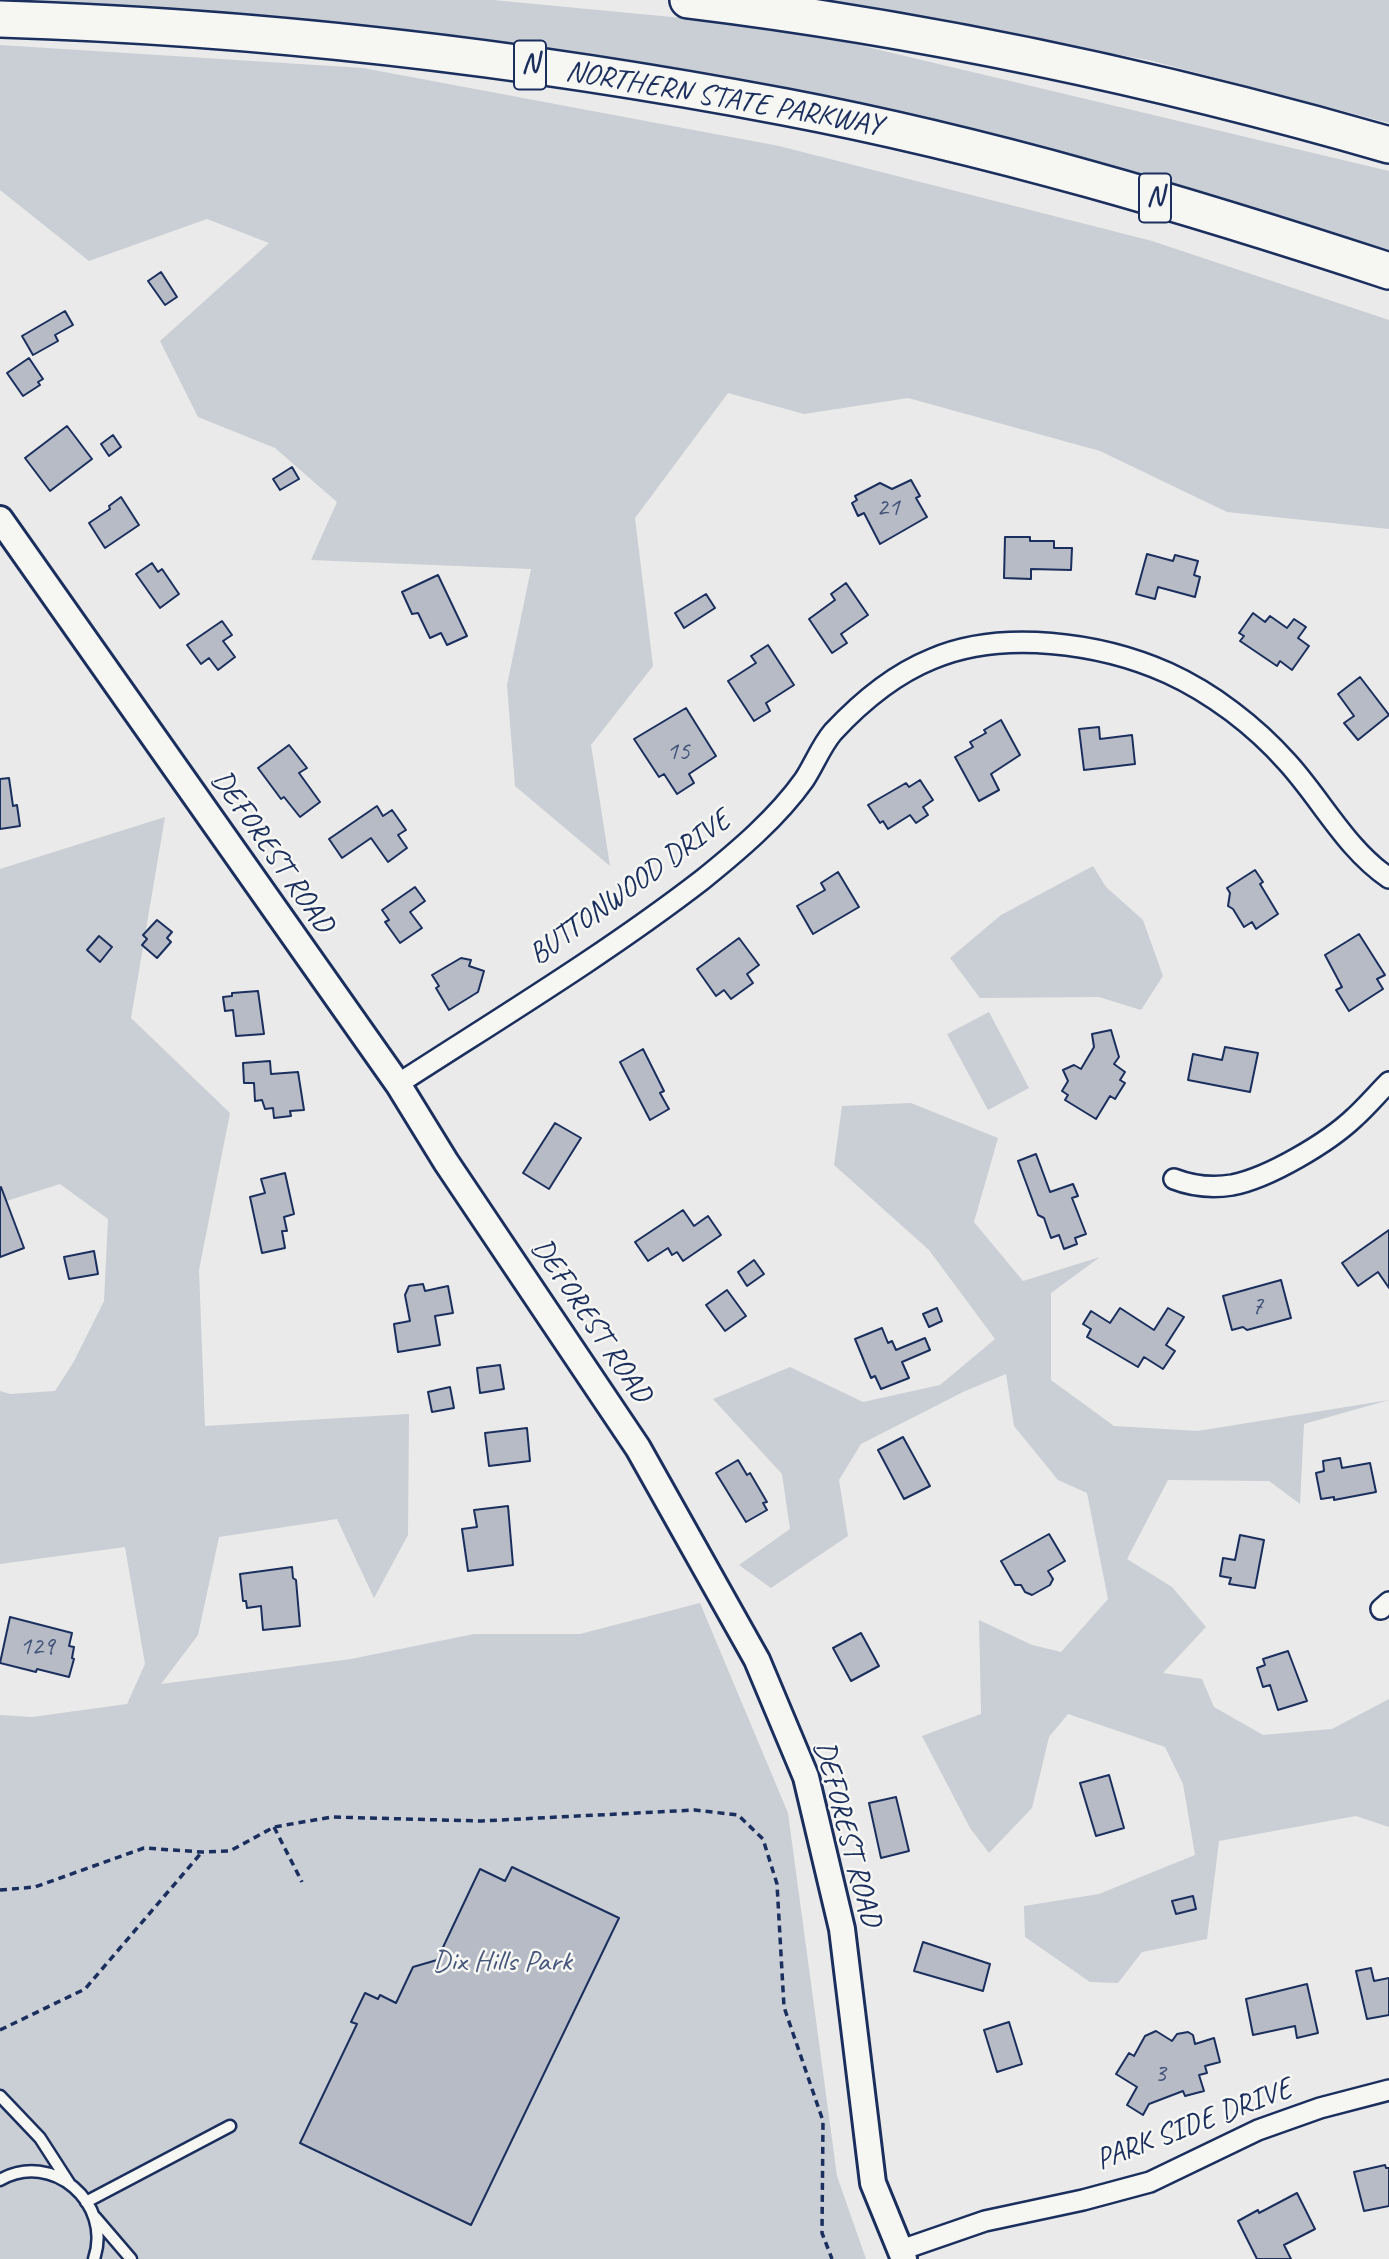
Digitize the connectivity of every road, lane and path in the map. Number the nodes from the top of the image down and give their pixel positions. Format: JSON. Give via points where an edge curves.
{"nodes":[{"id":1,"x":688,"y":0,"type":"edge"},
{"id":2,"x":0,"y":19,"type":"edge"},
{"id":3,"x":139,"y":24,"type":"junction"},
{"id":4,"x":0,"y":33,"type":"edge"},
{"id":5,"x":1389,"y":145,"type":"edge"},
{"id":6,"x":1389,"y":271,"type":"edge"},
{"id":7,"x":0,"y":519,"type":"edge"},
{"id":8,"x":1389,"y":878,"type":"edge"},
{"id":9,"x":1389,"y":1082,"type":"edge"},
{"id":10,"x":398,"y":1084,"type":"junction"},
{"id":11,"x":1174,"y":1179,"type":"dead end"},
{"id":12,"x":274,"y":1827,"type":"junction"},
{"id":13,"x":202,"y":1852,"type":"junction"},
{"id":14,"x":302,"y":1882,"type":"dead end"},
{"id":15,"x":0,"y":1890,"type":"edge"},
{"id":16,"x":0,"y":2030,"type":"edge"},
{"id":17,"x":1389,"y":2090,"type":"edge"},
{"id":18,"x":0,"y":2096,"type":"edge"},
{"id":19,"x":230,"y":2126,"type":"dead end"},
{"id":20,"x":0,"y":2180,"type":"edge"},
{"id":21,"x":69,"y":2183,"type":"junction"},
{"id":22,"x":86,"y":2202,"type":"junction"},
{"id":23,"x":94,"y":2216,"type":"junction"},
{"id":24,"x":902,"y":2255,"type":"edge"},
{"id":25,"x":94,"y":2259,"type":"edge"},
{"id":26,"x":131,"y":2259,"type":"edge"},
{"id":27,"x":832,"y":2259,"type":"edge"}],
"edges":[{"from":1,"to":5,"type":"highway","via":[[905,32],[1037,58],[1226,101]]},
{"from":2,"to":3,"type":"highway","name":"NORTHERN STATE PARKWAY","number":"N"},
{"from":3,"to":4,"type":"highway","via":[[48,34]]},
{"from":3,"to":6,"type":"highway","name":"NORTHERN STATE PARKWAY","number":"N","via":[[465,56],[595,73],[786,107],[1095,181]]},
{"from":7,"to":10,"type":"street","name":"DEFOREST ROAD"},
{"from":8,"to":10,"type":"street","name":"BUTTONWOOD DRIVE","via":[[1349,840],[1288,762],[1254,728],[1169,673],[1066,645],[969,647],[931,659],[865,702],[831,735],[803,781],[773,815],[701,880]]},
{"from":9,"to":11,"type":"street","via":[[1355,1118],[1316,1148],[1272,1170],[1233,1185],[1192,1186]]},
{"from":10,"to":24,"type":"street","name":"DEFOREST ROAD","via":[[638,1448],[762,1672],[806,1777],[842,1929],[873,2183]]},
{"from":12,"to":13,"type":"path","via":[[230,1851]]},
{"from":12,"to":14,"type":"path"},
{"from":12,"to":27,"type":"path","via":[[332,1817],[481,1821],[695,1810],[737,1815],[763,1839],[777,1884],[784,2007],[822,2120],[822,2233]]},
{"from":13,"to":15,"type":"path","via":[[144,1848],[35,1887]]},
{"from":13,"to":16,"type":"path","via":[[85,1989]]},
{"from":17,"to":24,"type":"street","name":"PARK SIDE DRIVE","via":[[1258,2130],[1150,2182],[985,2221]]},
{"from":18,"to":21,"type":"lane","via":[[40,2138]]},
{"from":19,"to":22,"type":"lane"},
{"from":20,"to":21,"type":"lane","via":[[12,2173],[45,2172]]},
{"from":21,"to":22,"type":"lane"},
{"from":22,"to":23,"type":"lane"},
{"from":23,"to":25,"type":"lane","via":[[99,2244]]},
{"from":23,"to":26,"type":"lane"}]}
